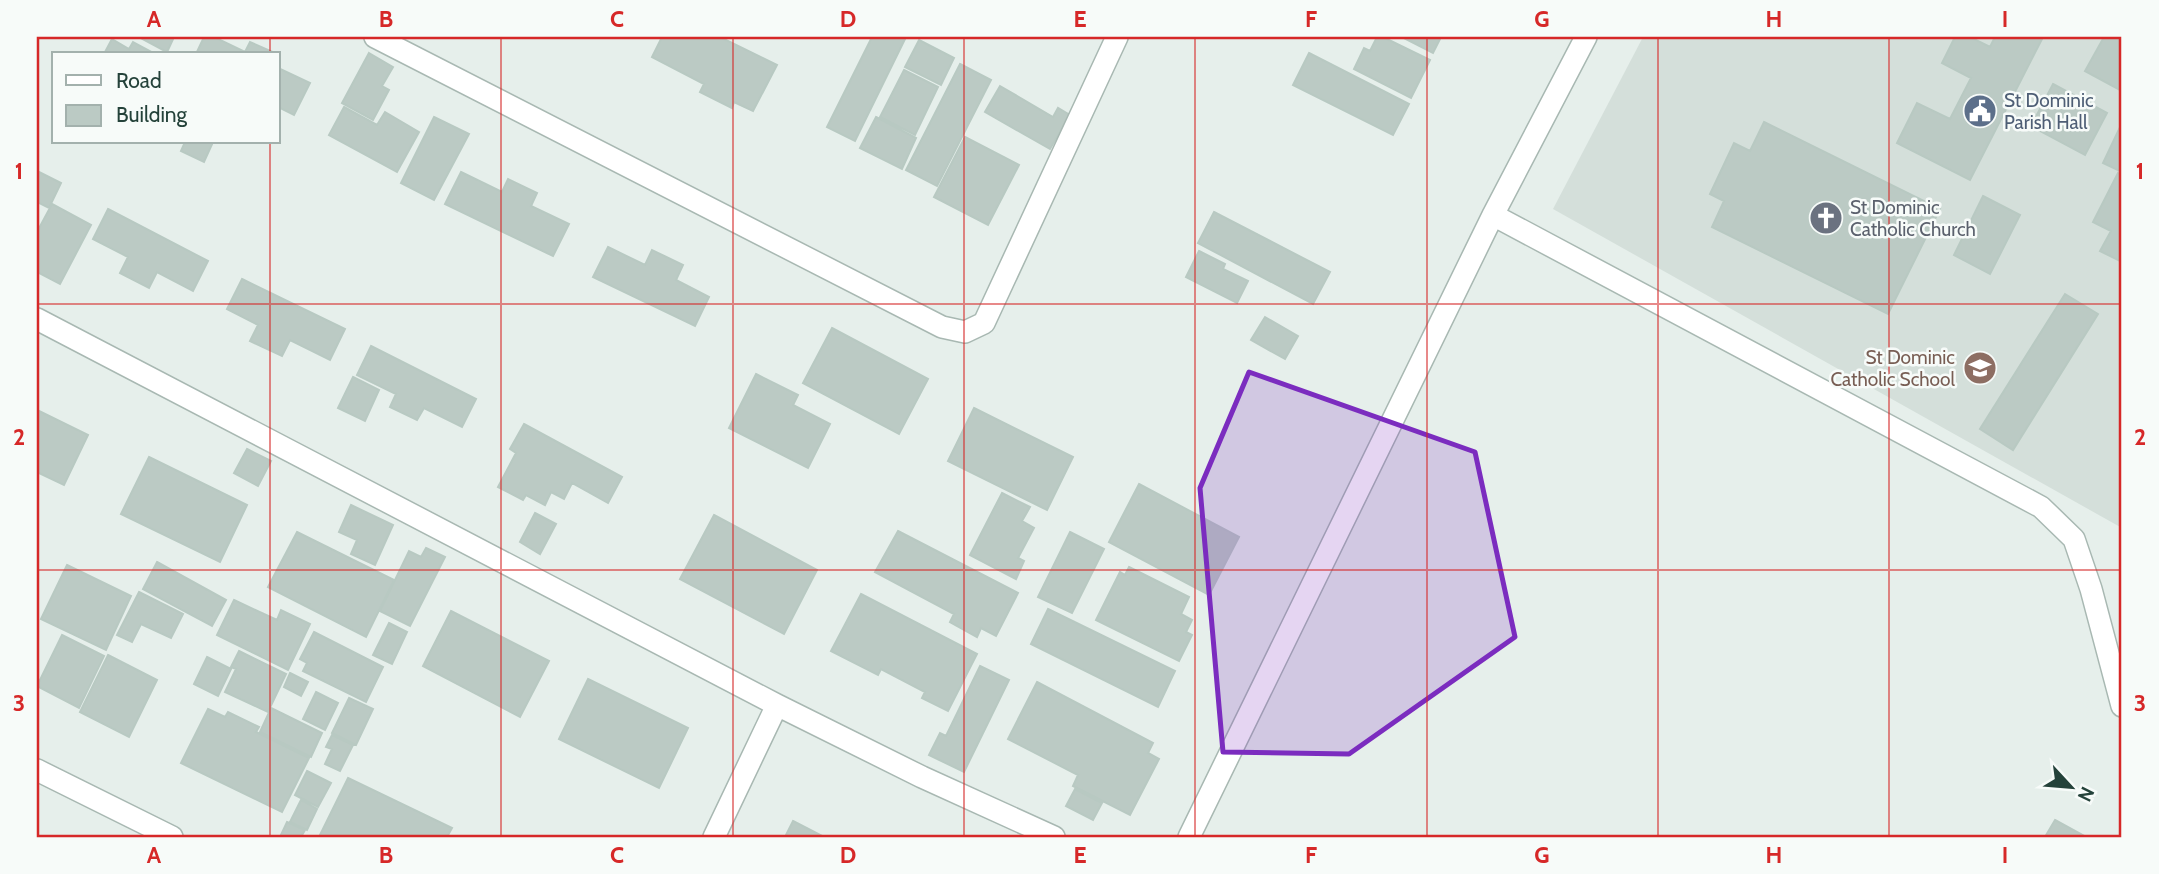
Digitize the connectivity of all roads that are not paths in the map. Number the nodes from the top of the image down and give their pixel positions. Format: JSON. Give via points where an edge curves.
{"nodes":[{"id":1,"x":1117,"y":37,"type":"edge"},
{"id":2,"x":1586,"y":37,"type":"edge"},
{"id":3,"x":390,"y":40,"type":"edge"},
{"id":4,"x":1493,"y":215,"type":"junction"},
{"id":5,"x":37,"y":319,"type":"edge"},
{"id":6,"x":777,"y":705,"type":"junction"},
{"id":7,"x":2122,"y":706,"type":"edge"},
{"id":8,"x":37,"y":770,"type":"edge"},
{"id":9,"x":172,"y":837,"type":"edge"},
{"id":10,"x":714,"y":837,"type":"edge"},
{"id":11,"x":1054,"y":837,"type":"edge"},
{"id":12,"x":1189,"y":837,"type":"edge"}],
"edges":[{"from":1,"to":3,"type":"street","via":[[985,323],[965,332],[942,327]]},
{"from":2,"to":4,"type":"street"},
{"from":4,"to":7,"type":"street","via":[[2041,507],[2074,539]]},
{"from":4,"to":12,"type":"street"},
{"from":5,"to":6,"type":"street"},
{"from":6,"to":10,"type":"street"},
{"from":6,"to":11,"type":"street"},
{"from":8,"to":9,"type":"street"}]}
